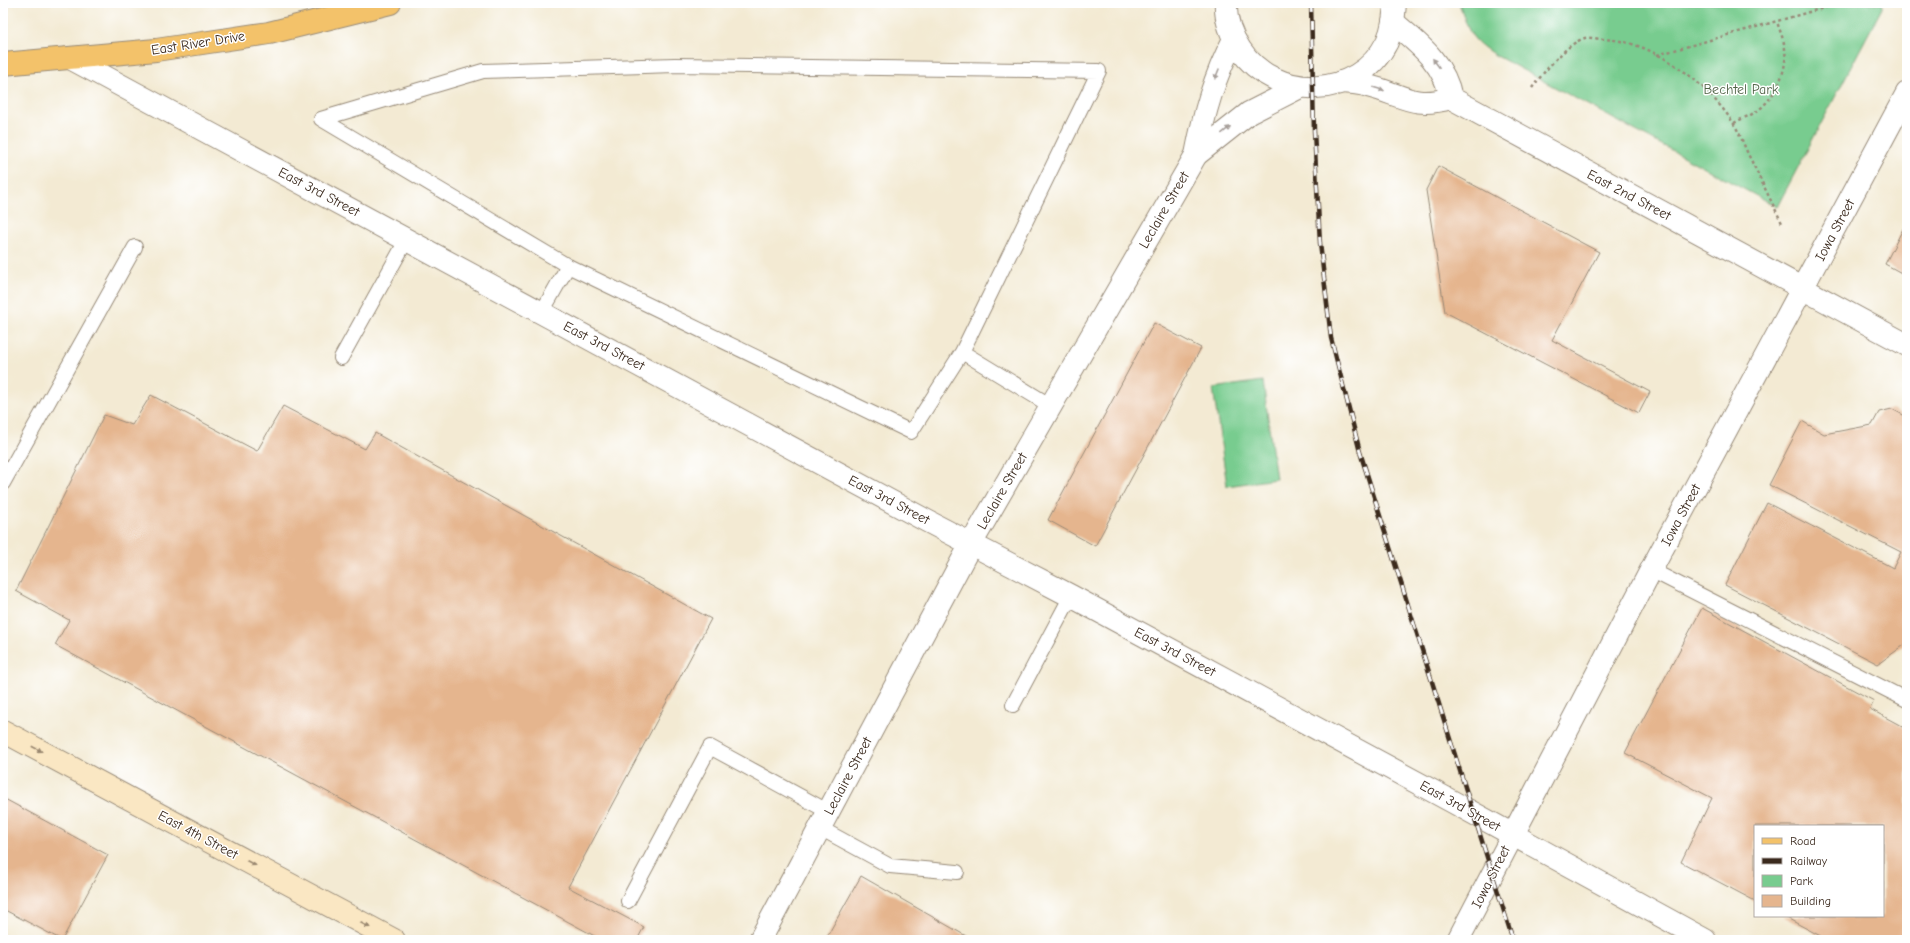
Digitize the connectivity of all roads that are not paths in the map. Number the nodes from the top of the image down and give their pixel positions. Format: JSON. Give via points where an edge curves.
{"nodes":[{"id":1,"x":390,"y":3,"type":"edge"},
{"id":2,"x":1226,"y":3,"type":"edge"},
{"id":3,"x":1394,"y":13,"type":"edge"},
{"id":4,"x":1234,"y":39,"type":"junction"},
{"id":5,"x":72,"y":59,"type":"junction"},
{"id":6,"x":3,"y":64,"type":"edge"},
{"id":7,"x":1341,"y":82,"type":"junction"},
{"id":8,"x":1300,"y":87,"type":"junction"},
{"id":9,"x":1907,"y":93,"type":"edge"},
{"id":10,"x":1451,"y":98,"type":"junction"},
{"id":11,"x":1196,"y":155,"type":"junction"},
{"id":12,"x":407,"y":239,"type":"junction"},
{"id":13,"x":135,"y":247,"type":"dead end"},
{"id":14,"x":568,"y":266,"type":"junction"},
{"id":15,"x":1803,"y":289,"type":"junction"},
{"id":16,"x":542,"y":312,"type":"junction"},
{"id":17,"x":1907,"y":345,"type":"edge"},
{"id":18,"x":962,"y":352,"type":"junction"},
{"id":19,"x":341,"y":358,"type":"dead end"},
{"id":20,"x":1051,"y":406,"type":"junction"},
{"id":21,"x":3,"y":483,"type":"edge"},
{"id":22,"x":971,"y":544,"type":"junction"},
{"id":23,"x":1651,"y":570,"type":"junction"},
{"id":24,"x":1071,"y":596,"type":"junction"},
{"id":25,"x":1907,"y":700,"type":"edge"},
{"id":26,"x":1013,"y":705,"type":"dead end"},
{"id":27,"x":3,"y":731,"type":"edge"},
{"id":28,"x":824,"y":820,"type":"junction"},
{"id":29,"x":1512,"y":835,"type":"junction"},
{"id":30,"x":957,"y":872,"type":"dead end"},
{"id":31,"x":628,"y":901,"type":"dead end"},
{"id":32,"x":394,"y":940,"type":"edge"},
{"id":33,"x":760,"y":940,"type":"edge"},
{"id":34,"x":1458,"y":940,"type":"edge"},
{"id":35,"x":1705,"y":940,"type":"edge"}],
"edges":[{"from":1,"to":5,"type":"main road","name":"East River Drive","via":[[269,33],[156,50]]},
{"from":2,"to":4,"type":"street","via":[[1229,27]]},
{"from":3,"to":7,"type":"street","via":[[1386,42],[1375,59],[1360,73]]},
{"from":10,"to":3,"type":"street","one_way":true,"via":[[1449,85],[1434,59]]},
{"from":4,"to":8,"type":"street","via":[[1247,59],[1261,72],[1280,82]]},
{"from":4,"to":11,"type":"street","name":"Leclaire Street","one_way":true,"via":[[1214,83],[1203,116]]},
{"from":5,"to":6,"type":"main road","name":"East River Drive"},
{"from":5,"to":12,"type":"street","name":"East 3rd Street"},
{"from":7,"to":8,"type":"street","via":[[1321,87]]},
{"from":7,"to":10,"type":"street","one_way":true,"via":[[1366,85],[1414,102],[1434,103]]},
{"from":11,"to":8,"type":"street","one_way":true,"via":[[1249,113]]},
{"from":9,"to":15,"type":"street","name":"Iowa Street"},
{"from":10,"to":15,"type":"street","name":"East 2nd Street"},
{"from":11,"to":20,"type":"street","name":"Leclaire Street"},
{"from":12,"to":16,"type":"street","name":"East 3rd Street"},
{"from":12,"to":19,"type":"lane"},
{"from":13,"to":21,"type":"lane"},
{"from":14,"to":16,"type":"lane"},
{"from":14,"to":18,"type":"lane","via":[[911,432]]},
{"from":14,"to":18,"type":"lane","via":[[321,119],[482,71],[675,65],[1099,70]]},
{"from":15,"to":17,"type":"street","name":"East 2nd Street"},
{"from":15,"to":23,"type":"street","name":"Iowa Street"},
{"from":16,"to":22,"type":"street","name":"East 3rd Street"},
{"from":18,"to":20,"type":"lane"},
{"from":20,"to":22,"type":"street","name":"Leclaire Street"},
{"from":22,"to":24,"type":"street","name":"East 3rd Street"},
{"from":22,"to":28,"type":"street","name":"Leclaire Street"},
{"from":23,"to":25,"type":"lane"},
{"from":23,"to":29,"type":"street","name":"Iowa Street"},
{"from":24,"to":26,"type":"lane"},
{"from":24,"to":29,"type":"street","name":"East 3rd Street"},
{"from":27,"to":32,"type":"main road","name":"East 4th Street","one_way":true},
{"from":28,"to":30,"type":"lane","via":[[890,866]]},
{"from":28,"to":31,"type":"lane","via":[[710,747]]},
{"from":28,"to":33,"type":"street","name":"Leclaire Street"},
{"from":29,"to":34,"type":"street","name":"Iowa Street"},
{"from":29,"to":35,"type":"street","name":"East 3rd Street"}]}
